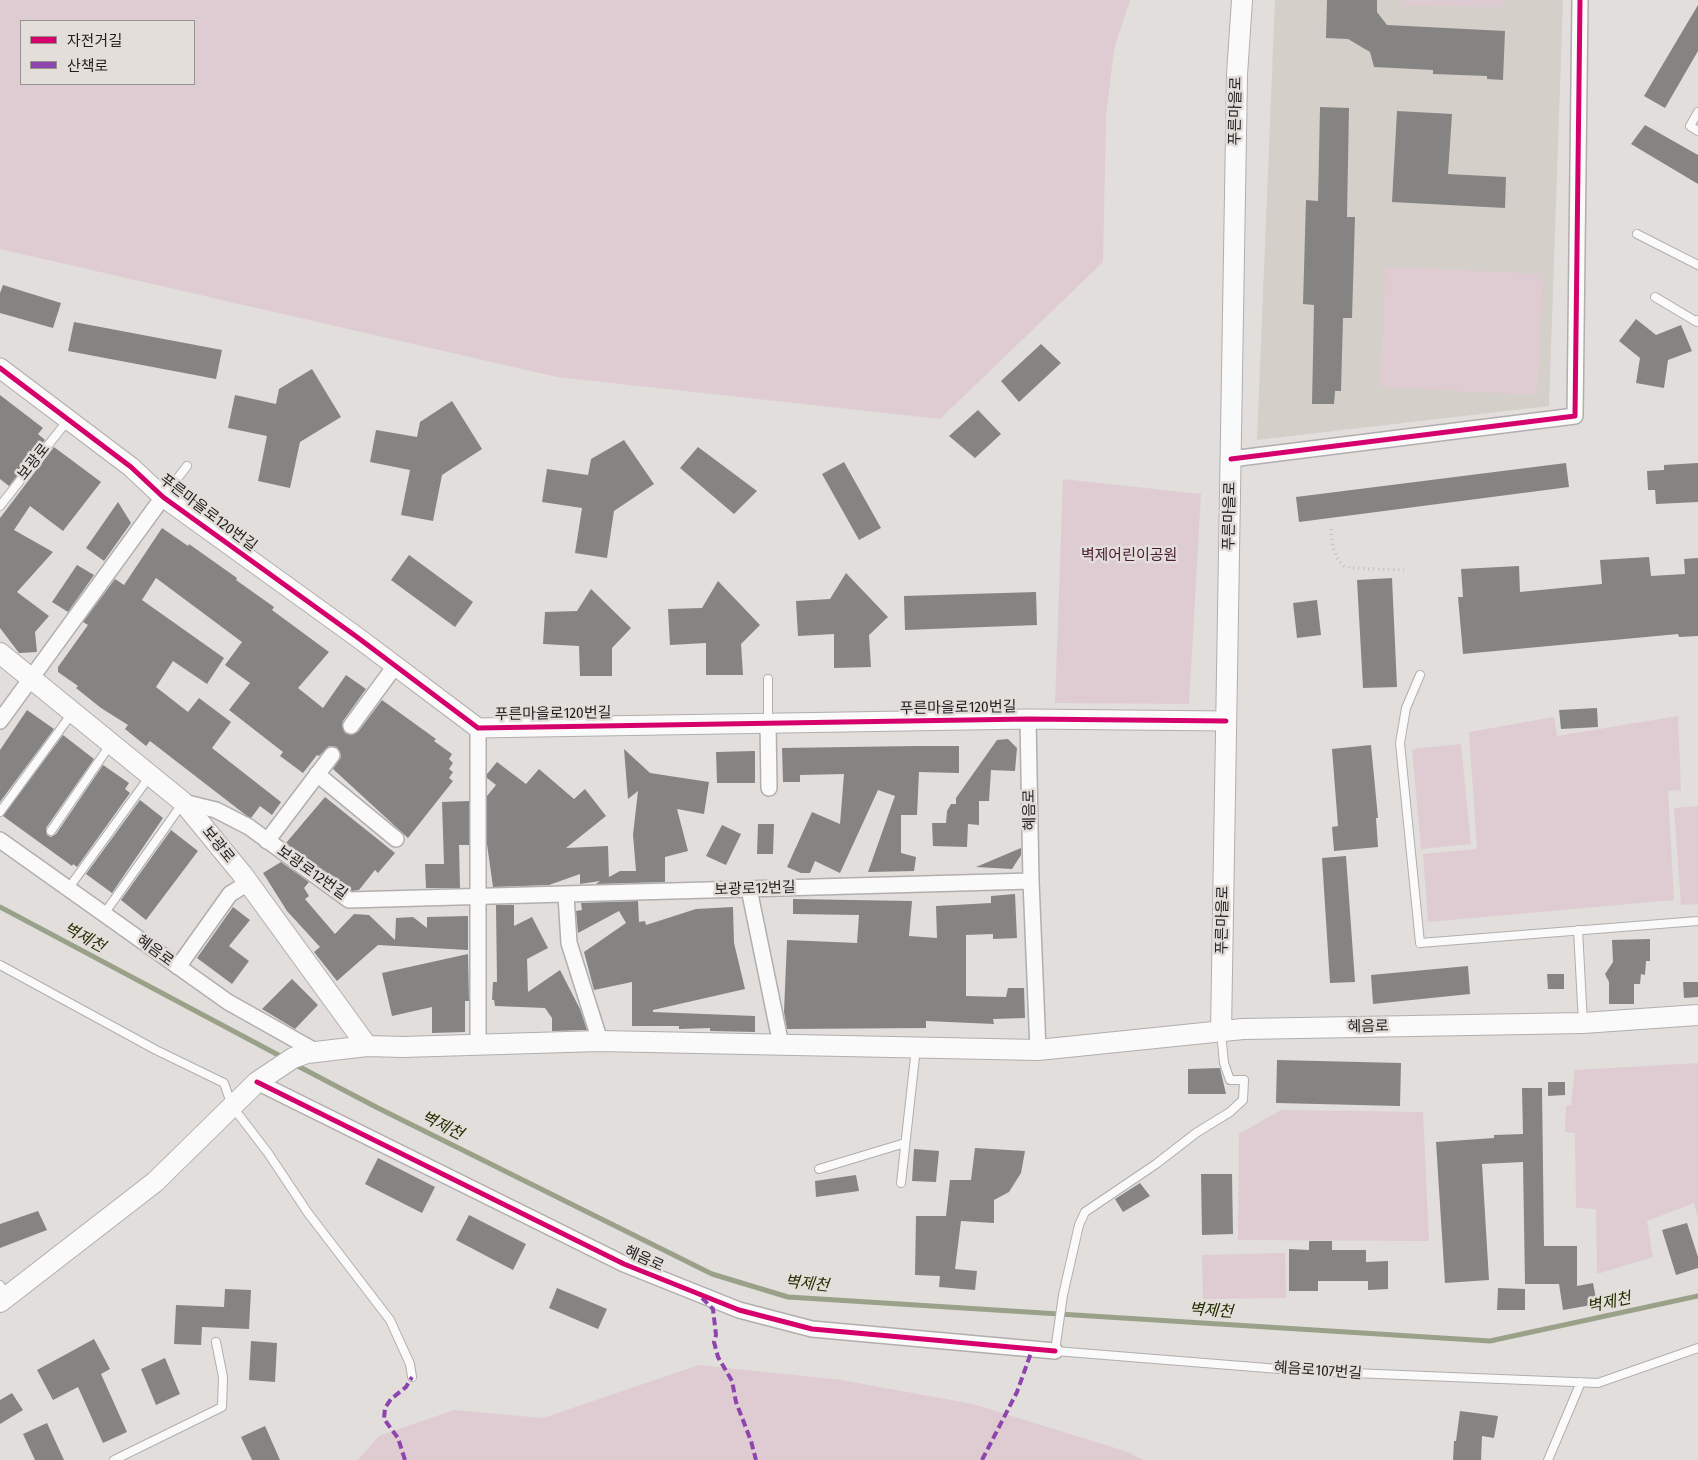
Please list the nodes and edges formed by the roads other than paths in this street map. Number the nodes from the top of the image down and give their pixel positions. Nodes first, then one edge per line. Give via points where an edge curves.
1 (1242, 0) edge
2 (1580, 0) edge
3 (1698, 112) edge
4 (1698, 131) edge
5 (1637, 234) dead end
6 (1698, 265) edge
7 (1655, 297) dead end
8 (1698, 320) edge
9 (0, 368) edge
10 (68, 420) junction
11 (1231, 459) junction
12 (187, 466) dead end
13 (163, 497) junction
14 (0, 506) edge
15 (0, 653) edge
16 (395, 666) junction
17 (1420, 675) dead end
18 (32, 678) junction
19 (768, 679) dead end
20 (73, 712) junction
21 (1028, 719) junction
22 (0, 721) edge
23 (1226, 721) junction
24 (768, 723) junction
25 (351, 726) dead end
26 (478, 728) junction
27 (111, 743) junction
28 (332, 755) dead end
29 (317, 774) junction
30 (150, 776) junction
31 (769, 788) dead end
32 (183, 802) junction
33 (0, 812) edge
34 (51, 831) dead end
35 (396, 839) dead end
36 (0, 840) edge
37 (267, 841) junction
38 (1031, 881) junction
39 (248, 883) junction
40 (68, 889) junction
41 (750, 889) junction
42 (566, 895) junction
43 (479, 897) junction
44 (104, 914) junction
45 (1698, 921) edge
46 (1578, 930) junction
47 (0, 965) edge
48 (178, 967) junction
49 (1698, 1015) edge
50 (1583, 1022) junction
51 (1221, 1031) junction
52 (600, 1041) junction
53 (478, 1043) junction
54 (781, 1045) junction
55 (367, 1046) junction
56 (916, 1048) junction
57 (1038, 1050) junction
58 (312, 1052) junction
59 (262, 1078) junction
60 (232, 1106) junction
61 (905, 1143) junction
62 (819, 1170) dead end
63 (901, 1183) dead end
64 (3, 1294) edge
65 (216, 1342) dead end
66 (1698, 1348) edge
67 (1055, 1351) junction
68 (412, 1377) dead end
69 (1581, 1382) junction
70 (114, 1460) edge
71 (1548, 1460) edge

1 - 11 main road, 푸른마을로 via 1237,75
2 - 11 street via 1575,416
3 - 4 lane via 1690,126
5 - 6 lane
7 - 8 lane
9 - 10 street, 푸른마을로120번길
10 - 13 street, 푸른마을로120번길 via 131,467
10 - 14 lane, 보광로
11 - 23 main road, 푸른마을로
12 - 13 lane
13 - 16 street, 푸른마을로120번길
13 - 18 street
15 - 18 main road, 보광로
16 - 25 street
16 - 26 street, 푸른마을로120번길
17 - 46 lane via 1406,708 1400,743 1420,943
18 - 20 main road, 보광로
18 - 22 street
19 - 24 lane
20 - 27 main road, 보광로
20 - 33 lane
21 - 23 street, 푸른마을로120번길
21 - 24 street, 푸른마을로120번길
21 - 38 street, 혜음로
23 - 51 main road, 푸른마을로
24 - 26 street, 푸른마을로120번길
24 - 31 street
26 - 43 street
27 - 30 main road, 보광로
27 - 34 lane
28 - 29 street, 보광로12번길
29 - 35 street
29 - 37 street, 보광로12번길
30 - 32 main road, 보광로
30 - 40 lane
32 - 37 street, 보광로12번길 via 216,810
32 - 39 main road, 보광로
32 - 44 lane
36 - 40 street, 혜음로
37 - 43 street, 보광로12번길 via 349,900
38 - 41 street, 보광로12번길
38 - 57 street, 혜음로
39 - 48 street via 230,894
39 - 55 main road, 보광로
40 - 44 street, 혜음로
41 - 42 street, 보광로12번길
41 - 54 street
42 - 43 street, 보광로12번길
42 - 52 street via 569,943
43 - 53 street
44 - 48 street, 혜음로
45 - 46 lane
46 - 50 lane
47 - 60 lane via 224,1083
48 - 58 street, 혜음로 via 228,1002
49 - 50 main road, 혜음로
50 - 51 main road, 혜음로
51 - 57 main road, 혜음로
51 - 67 lane via 1224,1063 1230,1080 1244,1080 1243,1100 1085,1212 1063,1295
52 - 53 main road, 혜음로
52 - 54 main road, 혜음로
53 - 55 main road, 혜음로
54 - 56 main road, 혜음로
55 - 58 main road, 혜음로
56 - 57 main road, 혜음로
56 - 61 lane
58 - 59 main road via 293,1058
59 - 60 main road
59 - 67 street, 혜음로 via 624,1264 739,1310 812,1329
60 - 64 main road via 155,1182
60 - 68 lane via 390,1320 410,1364
61 - 62 lane
61 - 63 lane
65 - 70 lane via 224,1377 222,1406
66 - 69 lane, 혜음로107번길 via 1598,1383
67 - 69 lane, 혜음로107번길 via 1304,1371
69 - 71 lane

